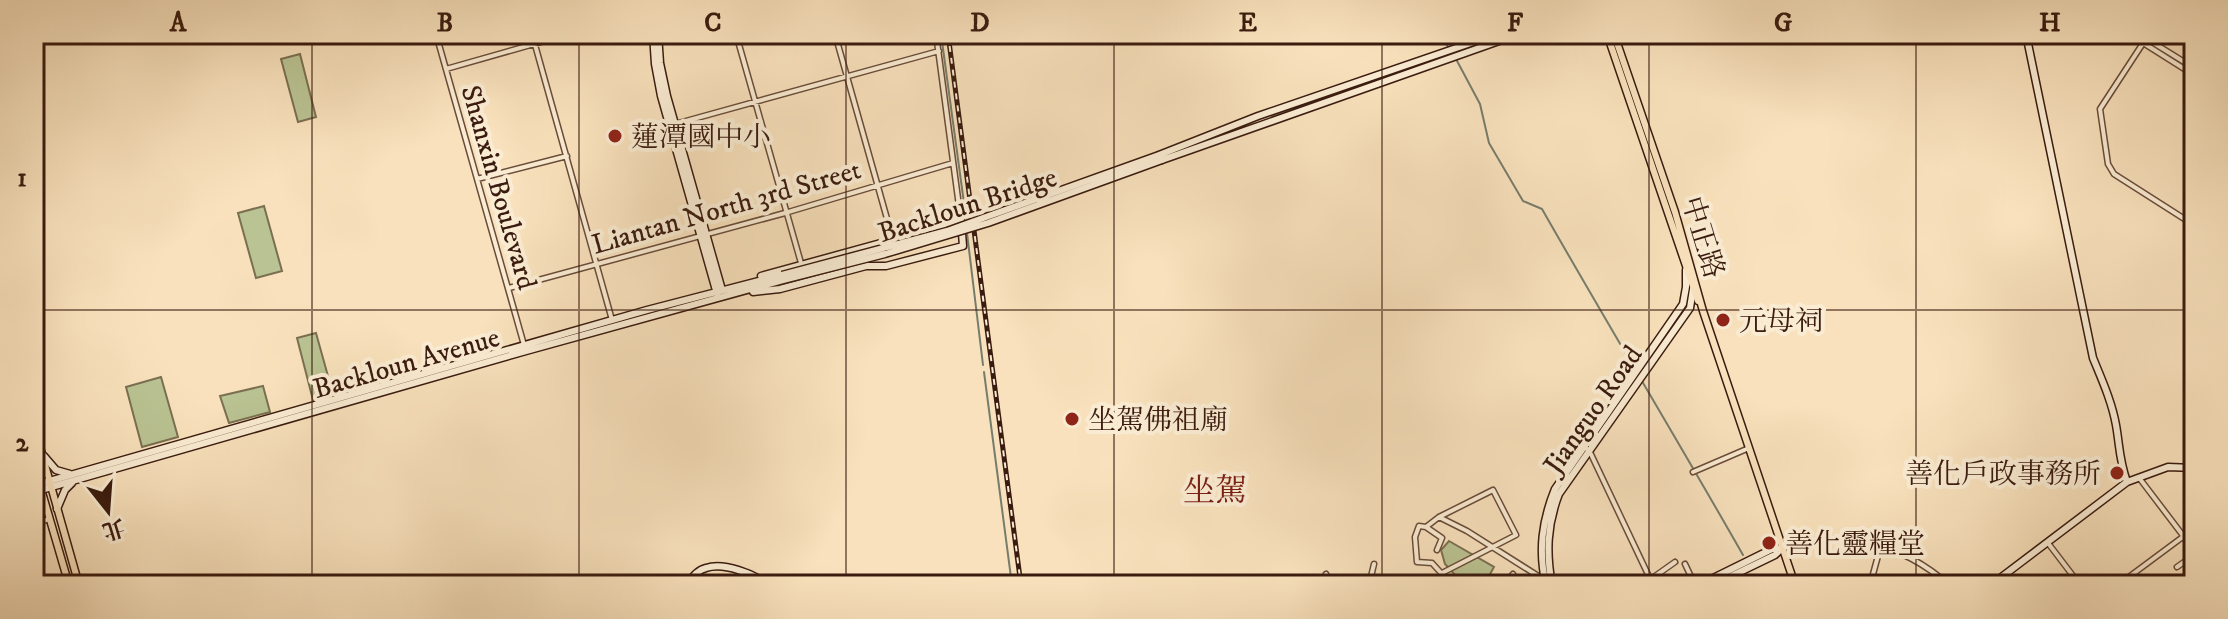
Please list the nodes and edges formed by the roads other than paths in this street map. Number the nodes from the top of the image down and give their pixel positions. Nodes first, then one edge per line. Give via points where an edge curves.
1 (436, 34) edge
2 (532, 34) edge
3 (569, 34) edge
4 (656, 34) edge
5 (736, 34) edge
6 (835, 34) edge
7 (936, 34) edge
8 (1497, 34) edge
9 (1519, 34) edge
10 (1607, 34) edge
11 (1614, 34) edge
12 (2026, 34) edge
13 (2129, 34) edge
14 (2139, 34) edge
15 (2146, 38) edge
16 (534, 44) junction
17 (939, 51) junction
18 (1451, 53) junction
19 (2194, 68) edge
20 (446, 69) junction
21 (847, 75) junction
22 (2194, 75) edge
23 (754, 101) junction
24 (672, 125) junction
25 (567, 156) junction
26 (953, 163) junction
27 (476, 179) junction
28 (877, 185) junction
29 (2194, 207) edge
30 (785, 213) junction
31 (2186, 220) junction
32 (961, 221) junction
33 (2194, 225) edge
34 (703, 234) junction
35 (893, 240) junction
36 (595, 263) junction
37 (801, 263) junction
38 (1689, 268) junction
39 (782, 278) joint
40 (509, 288) junction
41 (733, 290) junction
42 (1693, 293) junction
43 (720, 294) junction
44 (1703, 311) junction
45 (612, 320) junction
46 (525, 348) junction
47 (1637, 377) junction
48 (34, 426) edge
49 (1749, 448) junction
50 (1586, 449) junction
51 (42, 453) junction
52 (2194, 468) edge
53 (35, 470) edge
54 (1693, 472) dead end
55 (78, 476) junction
56 (2138, 477) junction
57 (2127, 482) junction
58 (50, 484) junction
59 (40, 487) junction
60 (57, 509) junction
61 (1439, 517) junction
62 (49, 519) junction
63 (2194, 522) edge
64 (34, 524) edge
65 (1426, 527) junction
66 (2184, 536) junction
67 (2048, 543) junction
68 (1881, 545) junction
69 (1493, 548) junction
70 (1782, 548) junction
71 (1437, 550) dead end
72 (2194, 552) edge
73 (1675, 562) dead end
74 (1374, 564) dead end
75 (1685, 564) dead end
76 (2177, 567) dead end
77 (1442, 573) junction
78 (1326, 574) dead end
79 (1513, 574) dead end
80 (2194, 581) edge
81 (1652, 582) edge
82 (1870, 583) edge
83 (1550, 584) edge
84 (1795, 584) edge
85 (69, 585) edge
86 (79, 585) edge
87 (686, 585) edge
88 (769, 585) edge
89 (1331, 585) edge
90 (1369, 585) edge
91 (1452, 585) edge
92 (1503, 585) edge
93 (1697, 585) edge
94 (1713, 585) edge
95 (1880, 585) edge
96 (1949, 585) edge
97 (1991, 585) edge
98 (2080, 585) edge
99 (2118, 585) edge
100 (2189, 585) edge

1 - 20 street, Shanxin Boulevard
2 - 16 street
3 - 16 street
4 - 24 street
5 - 23 street
6 - 21 street
7 - 17 street
8 - 18 street
9 - 18 street
10 - 38 main road, 中正路
11 - 38 main road, 中正路
12 - 57 street via 2093,358 2110,401
13 - 15 street
14 - 15 street
15 - 19 street
15 - 22 street
15 - 31 street via 2100,109 2108,164 2114,174
16 - 20 street
16 - 25 street
17 - 21 street
17 - 26 street
18 - 39 street, Backloun Bridge, bridge via 1258,116 1160,157 947,231
20 - 27 street, Shanxin Boulevard
21 - 23 street
21 - 28 street
23 - 24 street
23 - 30 street
24 - 34 street
25 - 27 street
25 - 36 street
26 - 28 street, Liantan North 3rd Street
26 - 32 street
27 - 40 street, Shanxin Boulevard
28 - 30 street, Liantan North 3rd Street
28 - 35 street
29 - 31 street
30 - 34 street, Liantan North 3rd Street
30 - 37 street
31 - 33 street
32 - 35 street
32 - 41 street via 963,246 780,289
34 - 36 street, Liantan North 3rd Street
34 - 43 street
35 - 37 street
36 - 40 street, Liantan North 3rd Street
36 - 45 street
37 - 41 street
38 - 42 street, Jianguo Road
38 - 44 main road, 中正路
38 - 47 street, Jianguo Road via 1683,304
39 - 41 street, Backloun Avenue
40 - 46 street, Shanxin Boulevard
41 - 43 street, Backloun Avenue
42 - 44 main road, 中正路
42 - 47 street, Jianguo Road via 1690,308
43 - 45 street, Backloun Avenue
43 - 46 street, Backloun Avenue
44 - 49 main road
45 - 46 street, Backloun Avenue
46 - 55 street, Backloun Avenue
47 - 50 street, Jianguo Road
48 - 51 main road
49 - 54 street
49 - 70 main road
50 - 81 street
50 - 83 street, Jianguo Road via 1552,515 1547,548
51 - 55 street via 56,470
51 - 58 main road
52 - 56 street via 2168,467
53 - 59 main road
55 - 58 street, Backloun Avenue
55 - 60 street
56 - 57 street
56 - 66 street
57 - 67 street
58 - 59 street, Backloun Avenue
58 - 60 main road
59 - 62 main road
60 - 86 main road
61 - 65 street
61 - 69 street
61 - 69 street via 1493,490 1516,535
62 - 64 street
62 - 85 main road
63 - 66 street
65 - 71 street via 1442,538
65 - 77 street via 1419,526 1415,537 1417,562 1432,563
66 - 72 street
66 - 99 street
67 - 97 street
67 - 98 street
68 - 70 street via 1832,538
68 - 82 street
68 - 96 street via 1916,560
69 - 77 street
69 - 83 street
70 - 84 main road
70 - 93 street
70 - 94 street
72 - 76 street
73 - 81 street
74 - 90 street
75 - 93 street
77 - 91 street
78 - 89 street
79 - 92 street
80 - 100 street
82 - 84 street via 1830,577
82 - 95 street
87 - 88 street via 712,566 740,571

